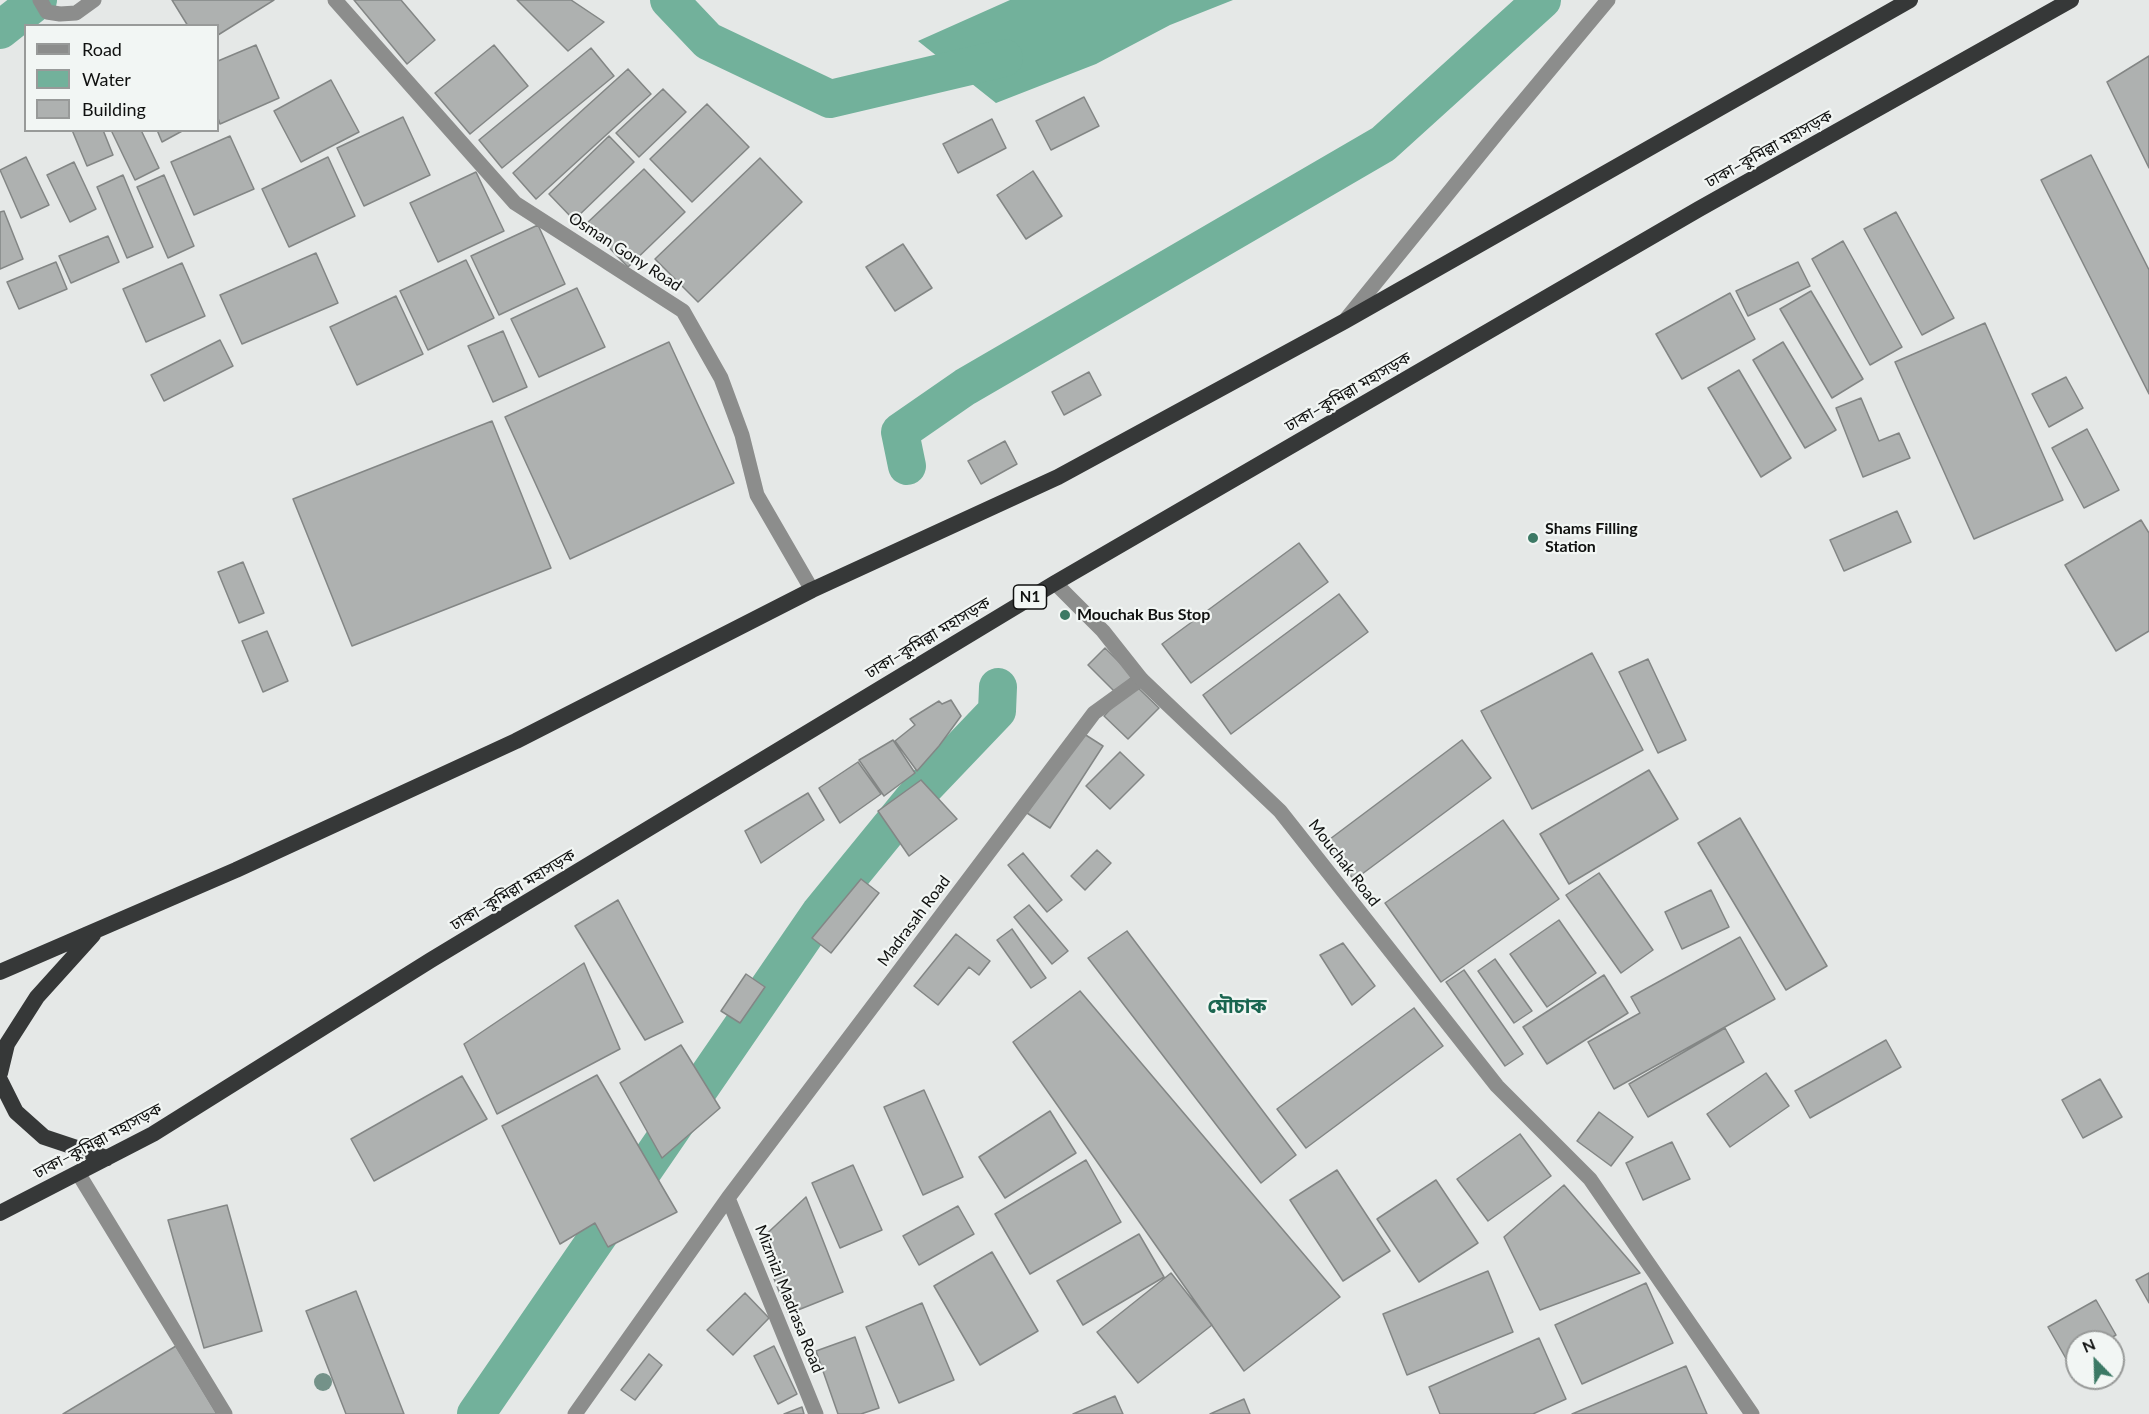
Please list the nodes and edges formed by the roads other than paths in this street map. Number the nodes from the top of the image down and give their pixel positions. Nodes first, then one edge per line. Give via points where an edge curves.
1 (94, 0) edge
2 (335, 0) edge
3 (1608, 0) edge
4 (1910, 0) edge
5 (2071, 0) edge
6 (43, 6) edge
7 (1346, 321) junction
8 (1054, 583) junction
9 (812, 590) junction
10 (1141, 679) junction
11 (97, 930) junction
12 (0, 972) edge
13 (0, 1074) edge
14 (0, 1080) edge
15 (107, 1158) junction
16 (78, 1173) junction
17 (728, 1198) junction
18 (0, 1213) edge
19 (225, 1414) edge
20 (575, 1414) edge
21 (816, 1414) edge
22 (1752, 1414) edge

1 - 6 street via 76,13 60,14
2 - 9 street, Osman Gony Road via 515,203 683,311 722,378 757,495
3 - 7 street
4 - 7 highway
5 - 8 highway, ঢাকা–কুমিল্লা মহাসড়ক / N1 via 1688,215
7 - 9 highway via 1058,477
8 - 10 street, Mouchak Road via 1103,631
8 - 15 highway, ঢাকা–কুমিল্লা মহাসড়ক / N1 via 153,1134
9 - 11 highway via 516,741
10 - 17 street, Madrasah Road via 1094,713
10 - 22 street, Mouchak Road via 1280,811 1497,1086 1590,1179
11 - 12 highway
11 - 13 highway via 37,997 7,1044
14 - 15 highway via 16,1112 44,1137
15 - 16 highway, ঢাকা–কুমিল্লা মহাসড়ক / N1
16 - 18 highway, ঢাকা–কুমিল্লা মহাসড়ক / N1
16 - 19 street
17 - 20 street, Madrasah Road
17 - 21 street, Mizmizi Madrasa Road

